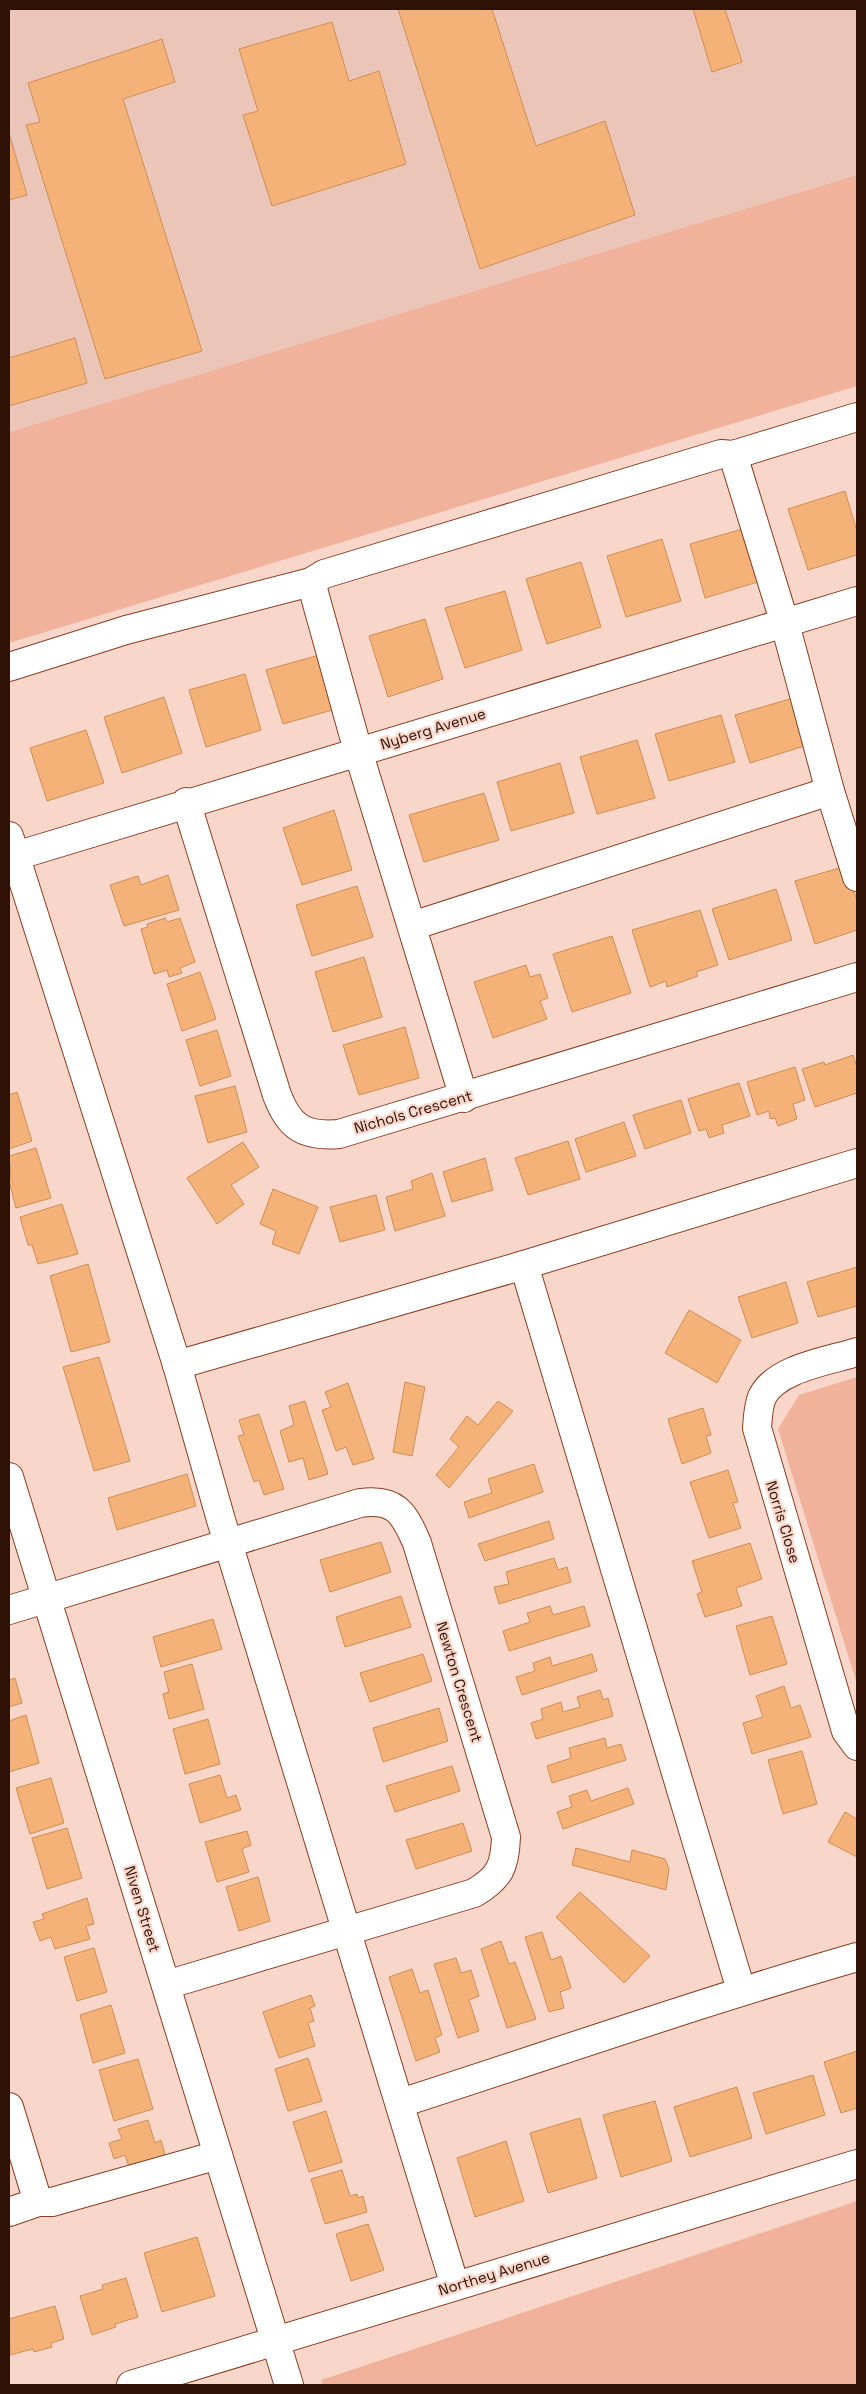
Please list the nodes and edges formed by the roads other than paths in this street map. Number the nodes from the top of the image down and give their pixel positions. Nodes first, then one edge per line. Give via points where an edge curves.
1 (857, 417) edge
2 (733, 455) junction
3 (311, 582) junction
4 (857, 601) edge
5 (785, 624) junction
6 (9, 667) edge
7 (358, 751) junction
8 (830, 791) junction
9 (186, 802) junction
10 (11, 850) edge
11 (857, 877) edge
12 (412, 926) junction
13 (857, 977) edge
14 (464, 1098) junction
15 (857, 1163) edge
16 (524, 1265) junction
17 (857, 1352) edge
18 (177, 1365) junction
19 (9, 1476) edge
20 (228, 1542) junction
21 (46, 1598) junction
22 (9, 1610) edge
23 (857, 1746) edge
24 (348, 1932) junction
25 (857, 1956) edge
26 (166, 1985) junction
27 (741, 1990) junction
28 (401, 2103) junction
29 (9, 2107) edge
30 (218, 2155) junction
31 (857, 2164) edge
32 (38, 2202) junction
33 (9, 2212) edge
34 (455, 2286) junction
35 (275, 2341) junction
36 (131, 2385) edge
37 (289, 2385) edge

1 - 2 street
2 - 3 street via 721,454 324,574
2 - 5 street
3 - 6 street via 126,630
3 - 7 street
4 - 5 street, Nyberg Avenue
5 - 7 street, Nyberg Avenue
5 - 8 street
7 - 9 street, Nyberg Avenue
7 - 12 street
8 - 11 street
8 - 12 street
9 - 10 street, Nyberg Avenue
9 - 14 street, Nichols Crescent via 277,1095 291,1122 312,1134 339,1134
10 - 18 street
12 - 14 street
13 - 14 street, Nichols Crescent
15 - 16 street
16 - 18 street
16 - 27 street
17 - 23 street, Norris Close via 790,1372 778,1379 762,1398 757,1428 846,1731
18 - 20 street
19 - 21 street, Niven Street
20 - 21 street, Newton Crescent
20 - 24 street
20 - 24 street, Newton Crescent via 374,1501 397,1508 406,1518 417,1543 506,1836 505,1856 498,1874 474,1893
21 - 22 street, Newton Crescent
21 - 26 street, Niven Street
24 - 26 street, Newton Crescent
24 - 28 street
25 - 27 street
26 - 30 street, Niven Street
27 - 28 street
28 - 34 street
29 - 32 street
30 - 32 street via 52,2202
30 - 35 street, Niven Street
31 - 34 street, Northey Avenue
32 - 33 street
34 - 35 street, Northey Avenue
35 - 36 street, Northey Avenue
35 - 37 street, Niven Street

